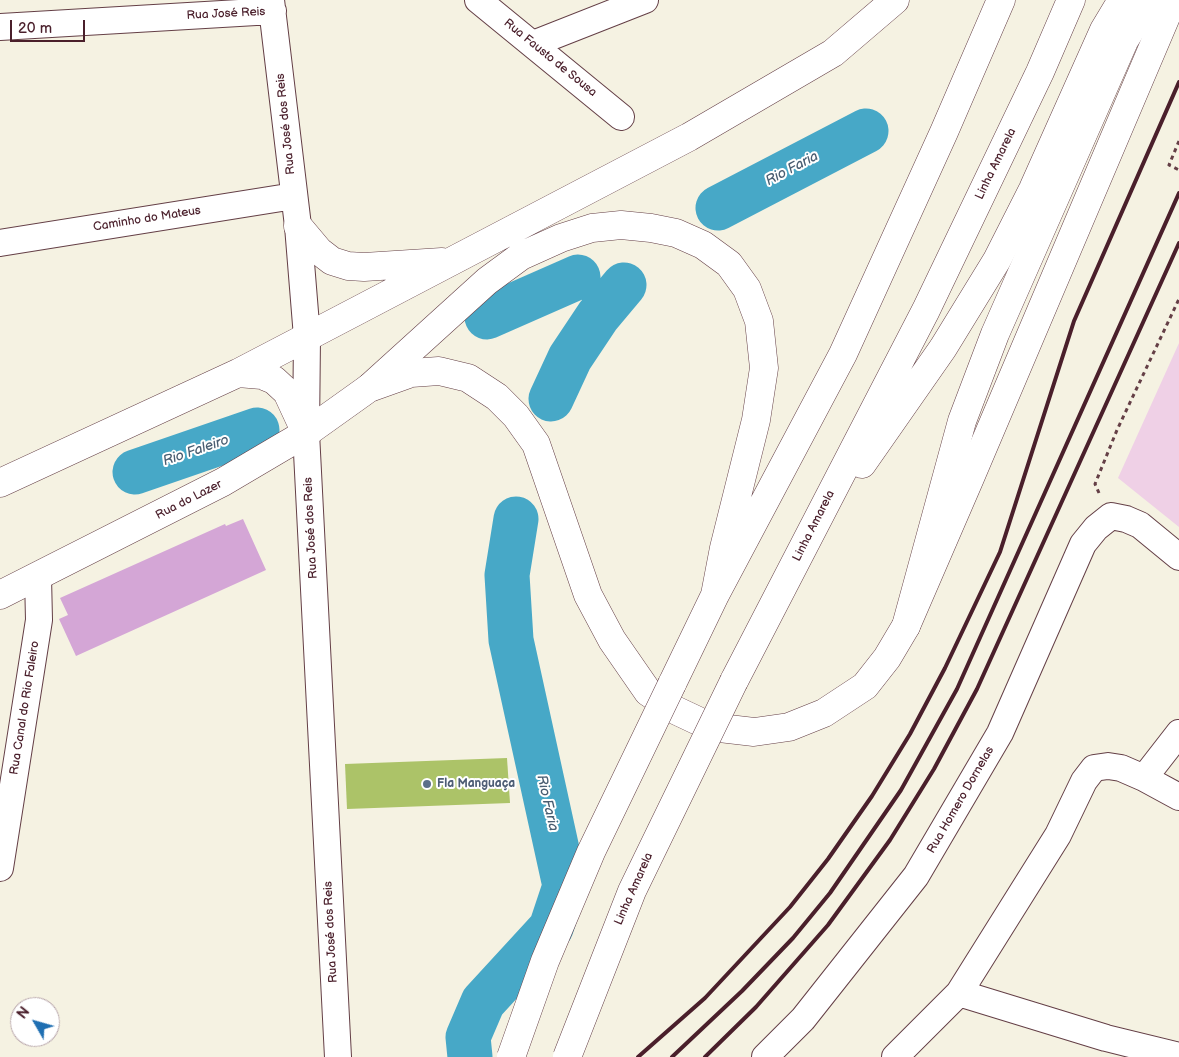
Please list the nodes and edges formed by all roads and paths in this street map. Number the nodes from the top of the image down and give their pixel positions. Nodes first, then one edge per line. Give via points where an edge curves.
1 (478, 0) edge
2 (645, 0) edge
3 (895, 0) edge
4 (1001, 0) edge
5 (1071, 0) edge
6 (1124, 0) edge
7 (1154, 0) edge
8 (1173, 0) edge
9 (272, 6) edge
10 (0, 27) edge
11 (533, 44) junction
12 (621, 117) dead end
13 (1179, 141) edge
14 (1179, 170) edge
15 (294, 196) junction
16 (298, 226) junction
17 (0, 243) edge
18 (454, 261) junction
19 (1179, 299) edge
20 (306, 337) junction
21 (238, 373) junction
22 (369, 388) junction
23 (306, 432) junction
24 (0, 482) edge
25 (1111, 516) junction
26 (802, 548) junction
27 (1179, 557) edge
28 (38, 577) junction
29 (0, 595) edge
30 (715, 595) junction
31 (906, 626) junction
32 (1179, 733) edge
33 (1144, 778) junction
34 (1179, 797) edge
35 (0, 868) edge
36 (959, 993) junction
37 (1179, 1056) edge
38 (338, 1057) edge
39 (511, 1057) edge
40 (568, 1057) edge
41 (765, 1057) edge
42 (895, 1057) edge

1 - 11 street, Rua Fausto de Sousa
2 - 11 street
3 - 18 main road via 833,53 689,137
4 - 30 main road via 843,354
5 - 26 main road, Linha Amarela via 926,310
6 - 26 main road via 1104,30 1033,189 996,260 944,348
7 - 31 main road via 1124,41 995,334 962,421
8 - 31 main road
9 - 10 street, Rua José Reis
9 - 15 street, Rua José dos Reis
11 - 12 street, Rua Fausto de Sousa
13 - 14 path via 1168,165
15 - 16 street, Rua José dos Reis
15 - 17 street, Caminho do Mateus
16 - 18 main road via 319,251 348,266
16 - 20 street, Rua José dos Reis
18 - 20 main road
19 - 25 path via 1095,484
20 - 21 main road
20 - 23 street, Rua José dos Reis
21 - 23 main road via 262,375 274,380 287,392
21 - 24 main road
22 - 23 main road, Rua do Lazer
22 - 30 main road via 487,281 521,256 560,238 592,228 621,225 676,233 703,245 729,264 747,289 759,321 764,368 756,420
22 - 31 main road via 411,373 439,371 468,378 497,397 536,444 588,595 612,640 648,692 674,710 711,727 754,732 789,727 824,713 865,686
23 - 28 main road, Rua do Lazer via 223,482
23 - 38 street, Rua José dos Reis
25 - 27 street via 1126,518 1140,525
25 - 41 street, Rua Homero Dornelas via 1084,544 1000,733 916,876 803,1019
26 - 40 main road, Linha Amarela, bridge via 632,891
28 - 29 main road, Rua do Lazer
28 - 35 street, Rua Canal do Rio Faleiro via 39,620
30 - 39 main road, bridge via 591,852 545,961
32 - 33 street
33 - 34 street
33 - 36 street via 1121,768 1094,768 1084,781 1058,835
36 - 37 street via 1106,1038
36 - 42 street

